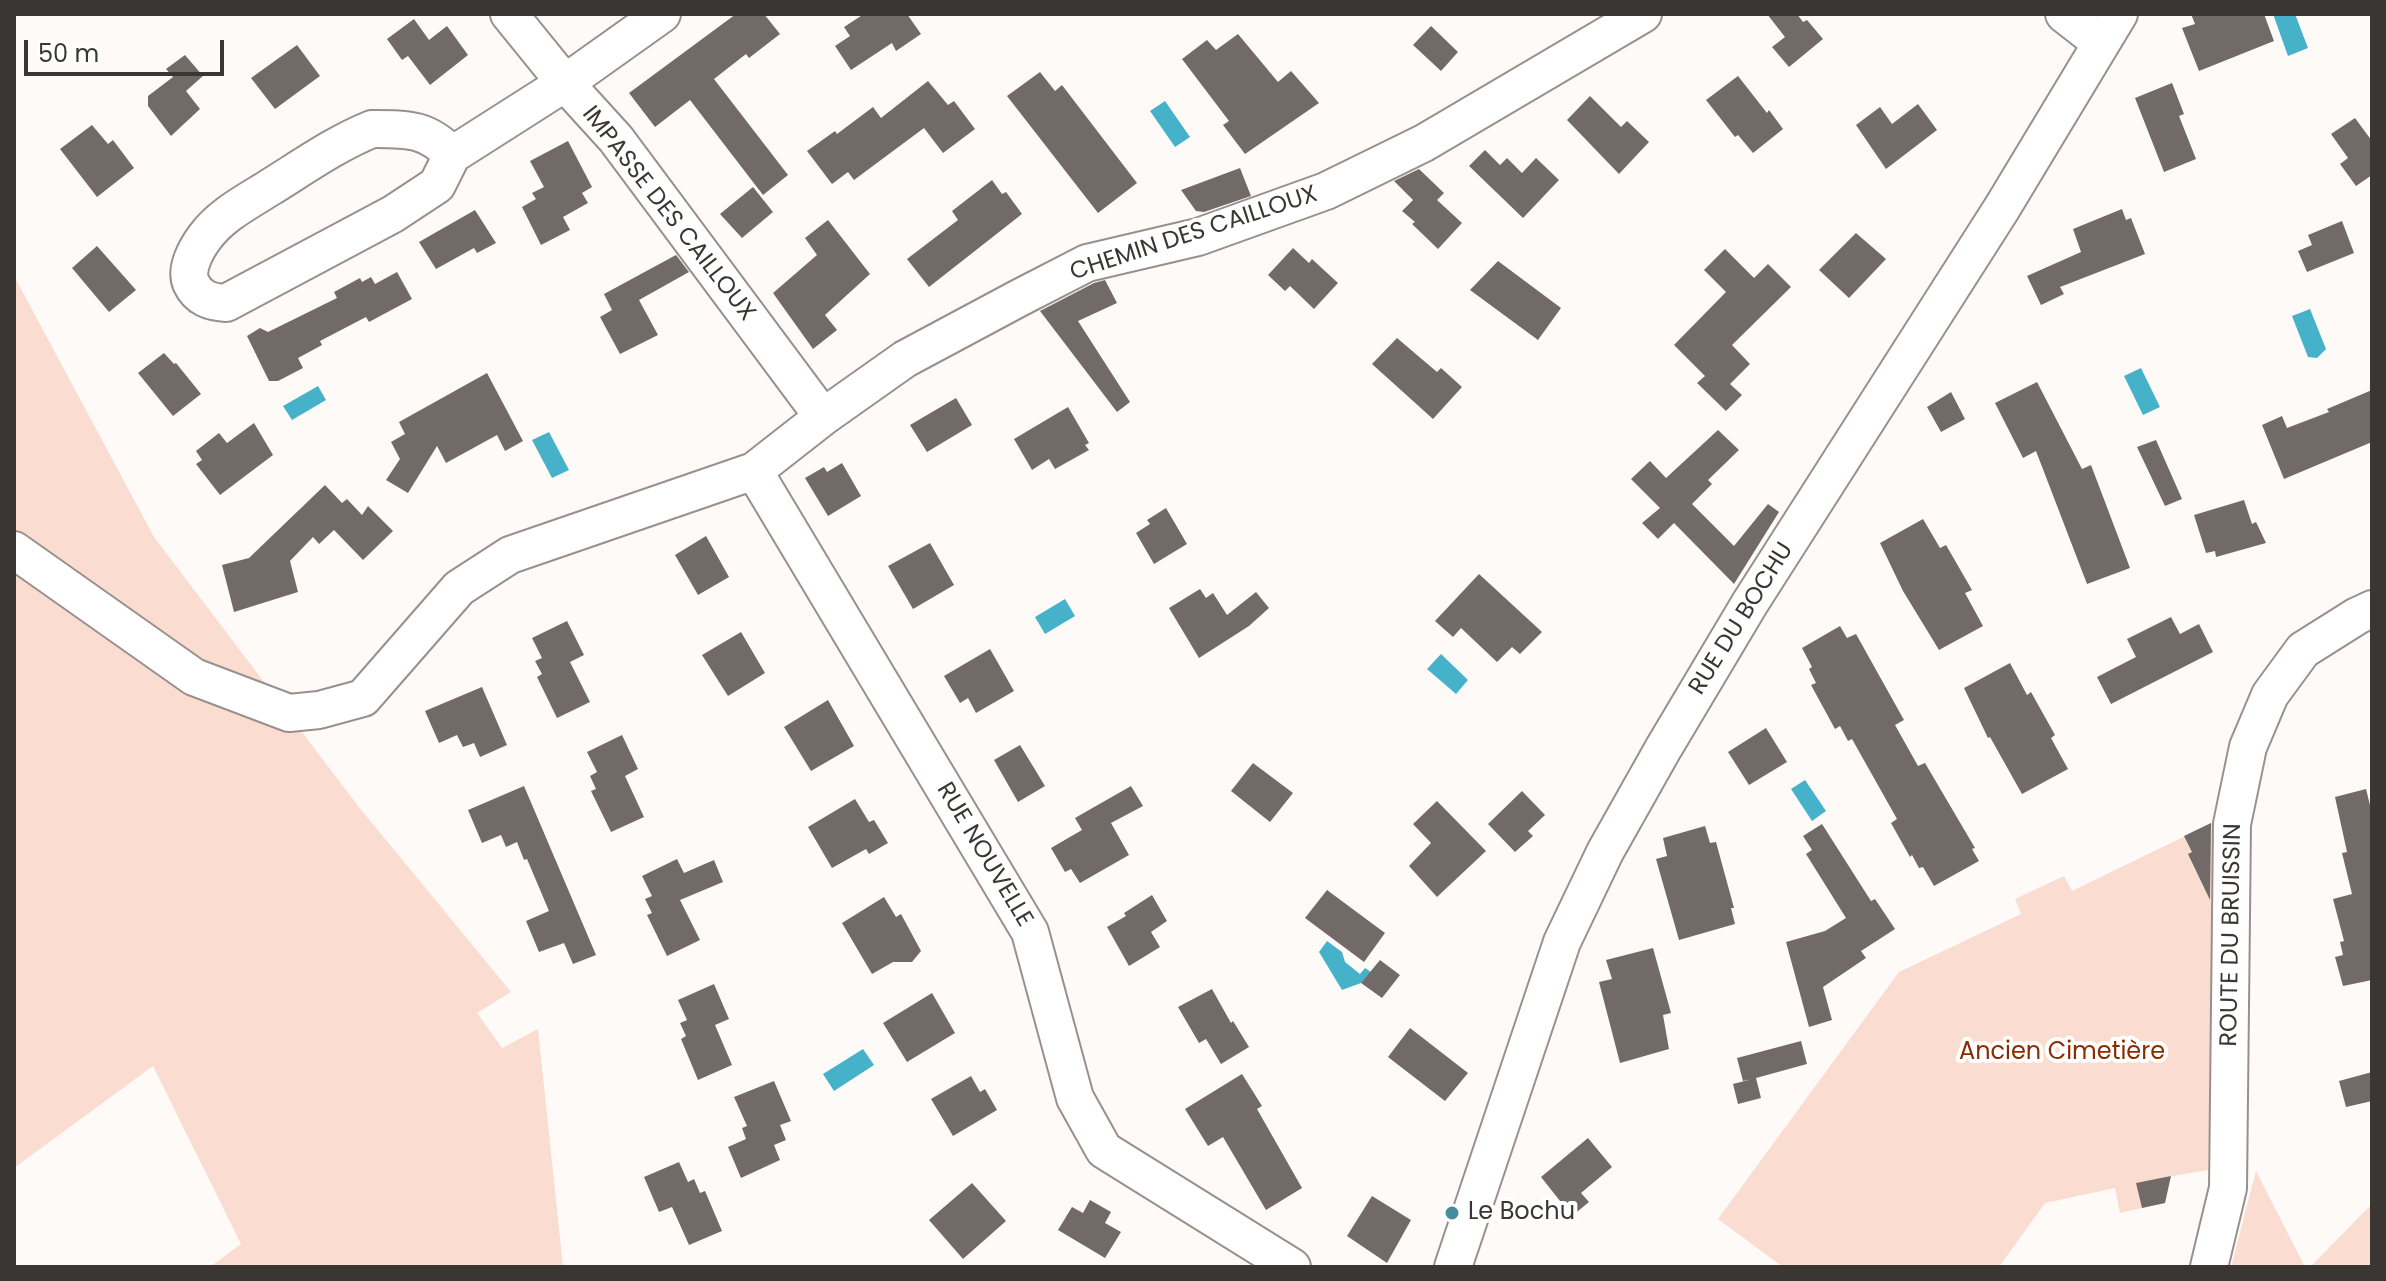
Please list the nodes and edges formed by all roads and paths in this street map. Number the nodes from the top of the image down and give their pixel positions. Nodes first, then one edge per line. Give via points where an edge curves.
1 (509, 14) edge
2 (662, 14) edge
3 (1643, 14) edge
4 (2064, 14) edge
5 (2110, 29) edge
6 (565, 83) junction
7 (452, 155) junction
8 (823, 417) junction
9 (754, 471) junction
10 (14, 550) edge
11 (2372, 609) edge
12 (1292, 1267) edge
13 (1453, 1267) edge
14 (2209, 1267) edge

1 - 6 street, IMPASSE DES CAILLOUX
2 - 6 street
3 - 8 street, CHEMIN DES CAILLOUX via 1424,143 1326,191 1198,237 1087,263 905,359
4 - 5 street
5 - 13 street, RUE DU BOCHU via 1750,603 1605,852 1562,942
6 - 7 street
6 - 8 street, IMPASSE DES CAILLOUX via 616,139
7 - 7 street via 437,185 393,214 226,303 209,302 195,291 189,277 193,256 206,235 228,214 345,140 372,129 410,129 438,140
8 - 9 street, CHEMIN DES CAILLOUX
9 - 10 street, CHEMIN DES CAILLOUX via 510,555 459,588 363,698 319,710 289,713 194,677
9 - 12 street, RUE NOUVELLE via 1030,932 1075,1098 1104,1150
11 - 14 street, ROUTE DU BRUISSIN via 2303,650 2270,695 2248,747 2232,824 2228,1188

